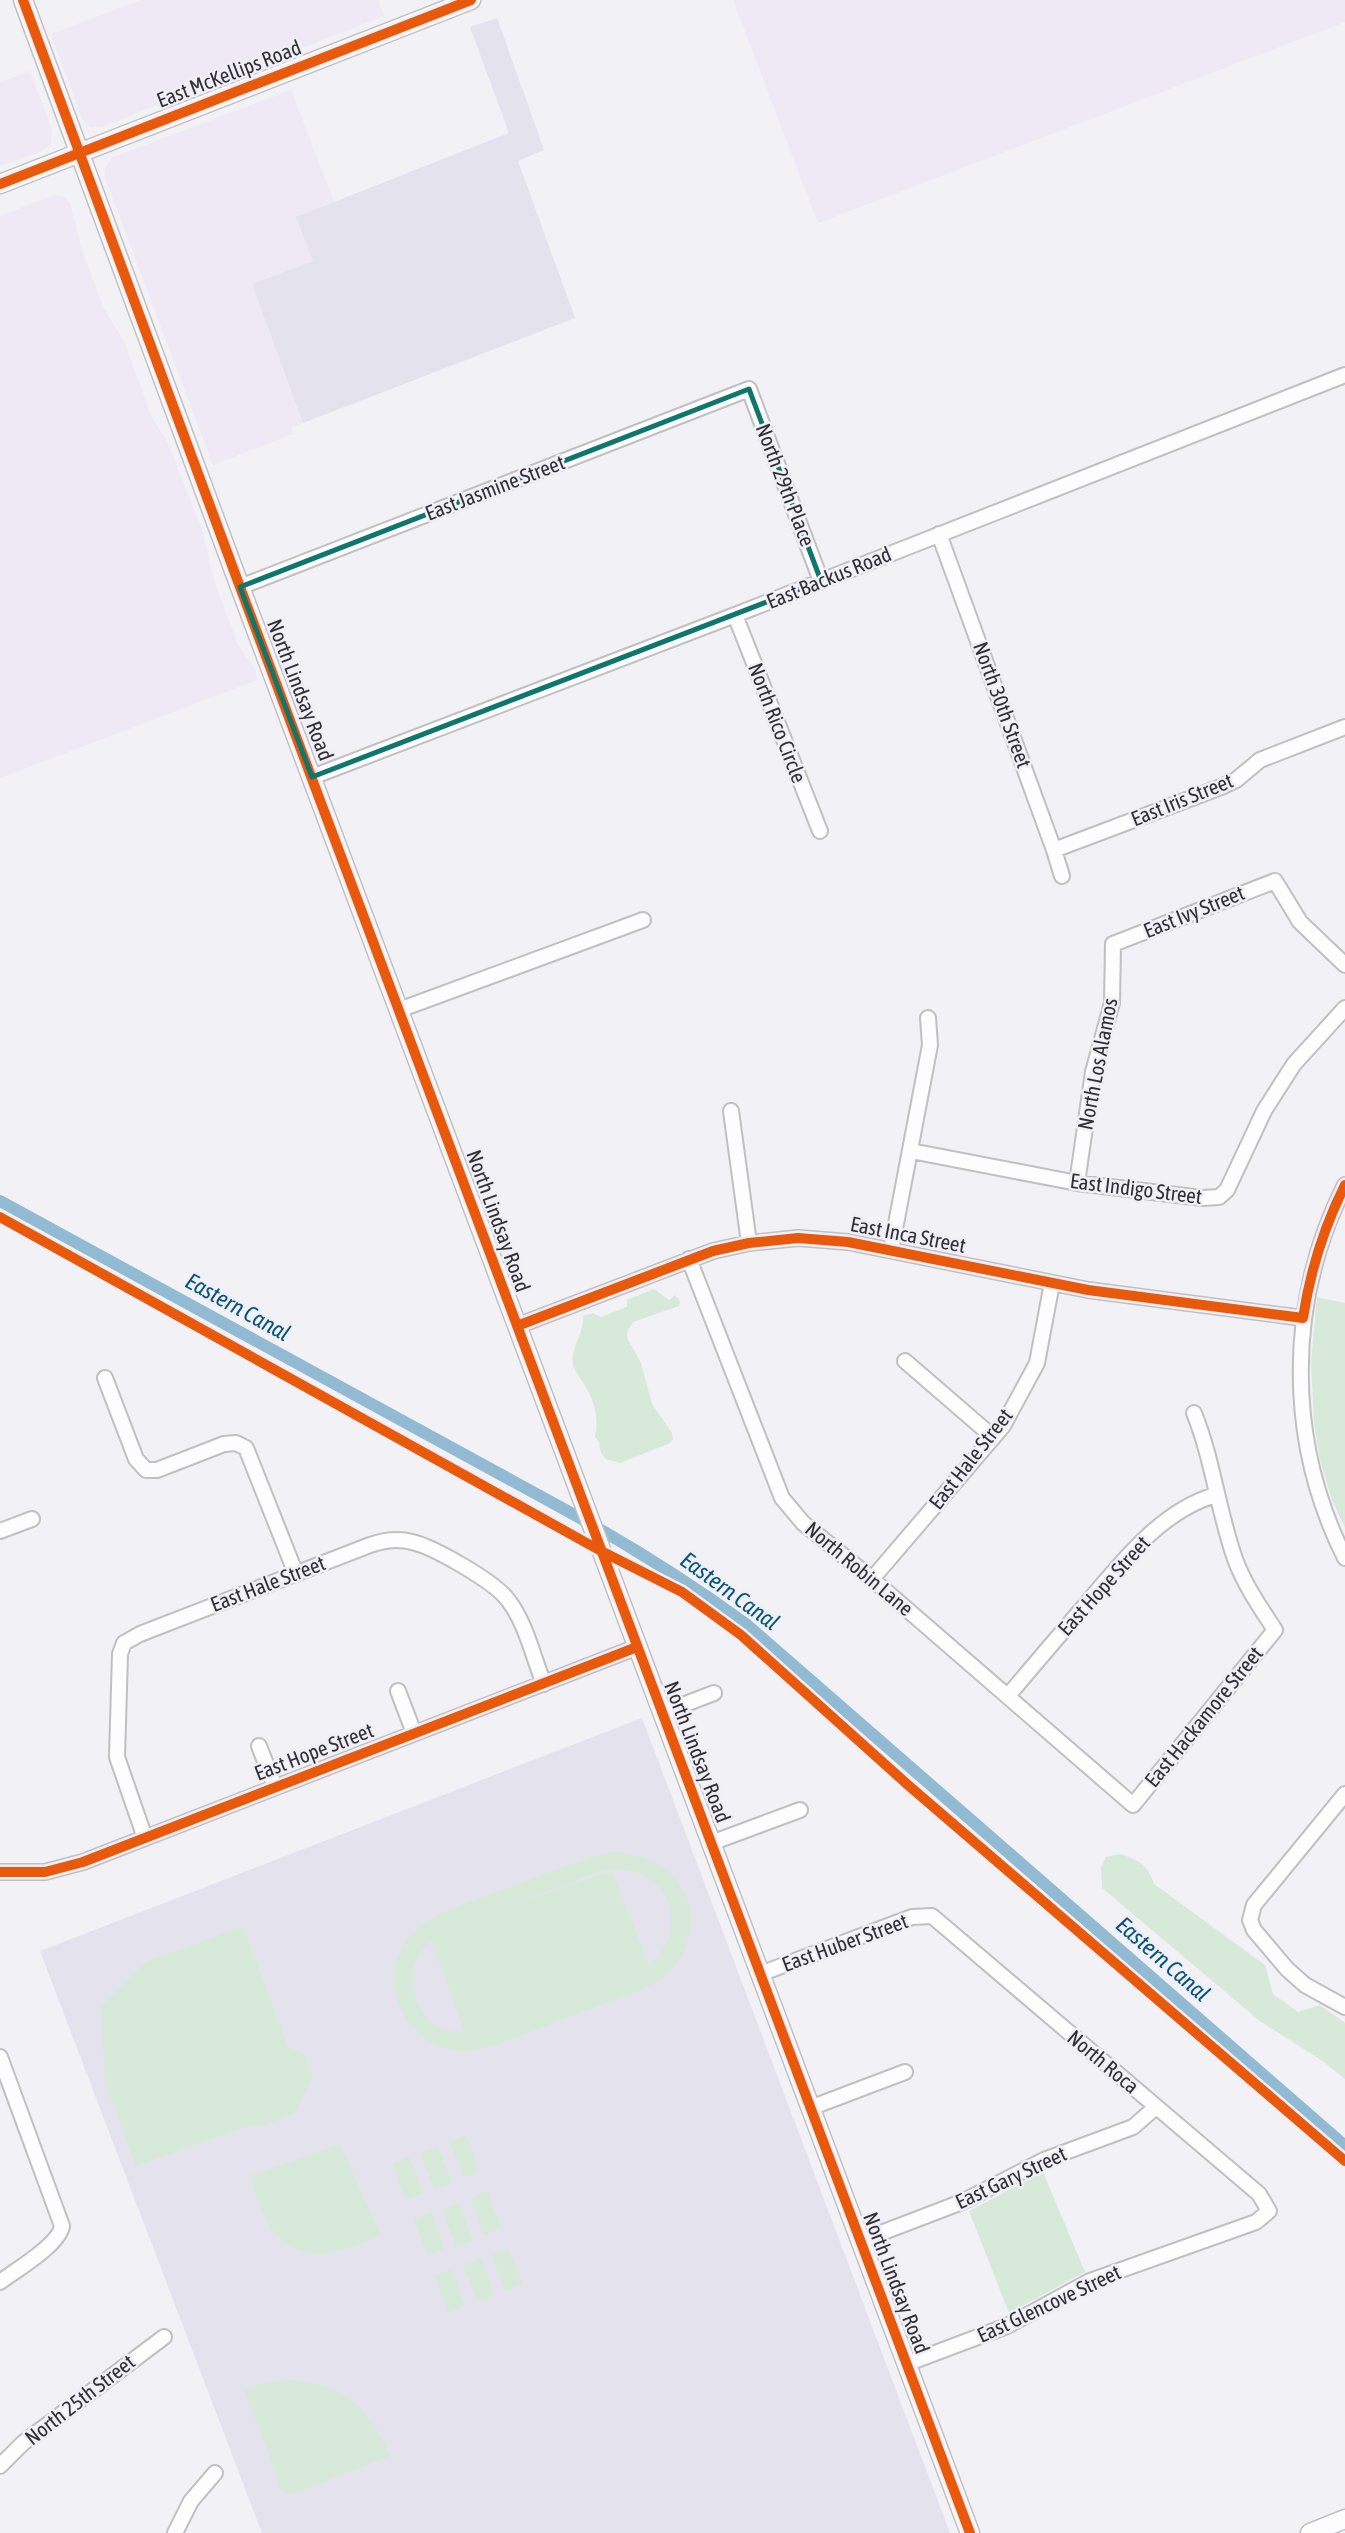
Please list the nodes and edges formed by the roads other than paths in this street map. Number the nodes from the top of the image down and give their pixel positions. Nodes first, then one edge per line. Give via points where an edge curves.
1 (23, 0) edge
2 (471, 0) edge
3 (79, 153) junction
4 (0, 184) edge
5 (1345, 376) edge
6 (749, 389) joint
7 (939, 534) junction
8 (821, 581) junction
9 (240, 587) junction
10 (735, 615) junction
11 (1345, 727) edge
12 (312, 776) junction
13 (820, 831) dead end
14 (1054, 850) junction
15 (1062, 876) dead end
16 (643, 920) dead end
17 (1114, 944) joint
18 (1345, 965) edge
19 (1345, 1008) edge
20 (399, 1010) junction
21 (928, 1018) dead end
22 (731, 1111) dead end
23 (911, 1151) junction
24 (1077, 1183) junction
25 (1345, 1185) edge
26 (749, 1243) junction
27 (891, 1250) junction
28 (689, 1259) junction
29 (1052, 1283) junction
30 (1303, 1318) junction
31 (517, 1326) junction
32 (905, 1361) dead end
33 (106, 1378) dead end
34 (1194, 1413) dead end
35 (993, 1437) junction
36 (1216, 1495) junction
37 (32, 1518) dead end
38 (0, 1531) edge
39 (1345, 1558) edge
40 (296, 1574) junction
41 (872, 1579) junction
42 (637, 1647) junction
43 (544, 1684) junction
44 (398, 1691) dead end
45 (713, 1693) dead end
46 (1008, 1696) junction
47 (662, 1713) junction
48 (414, 1733) junction
49 (259, 1746) dead end
50 (275, 1787) junction
51 (1345, 1794) edge
52 (1133, 1805) joint
53 (800, 1810) dead end
54 (145, 1838) junction
55 (711, 1843) junction
56 (0, 1872) edge
57 (932, 1916) joint
58 (760, 1974) junction
59 (1345, 2007) edge
60 (0, 2057) edge
61 (905, 2072) dead end
62 (1156, 2107) junction
63 (810, 2108) junction
64 (1269, 2211) joint
65 (860, 2241) junction
66 (0, 2282) edge
67 (163, 2337) dead end
68 (906, 2364) junction
69 (0, 2466) edge
70 (215, 2473) dead end
71 (1345, 2519) edge
72 (176, 2533) edge
73 (970, 2533) edge
74 (1310, 2533) edge

1 - 3 main road, North Lindsay Road
2 - 3 main road, East McKellips Road
3 - 4 main road, East McKellips Road
3 - 9 main road, North Lindsay Road
5 - 7 street, East Backus Road
6 - 8 street, North 29th Place
6 - 9 street, East Jasmine Street
7 - 8 street, East Backus Road
7 - 14 street, North 30th Street
8 - 10 street, East Backus Road
9 - 12 main road, North Lindsay Road
10 - 12 street, East Backus Road
10 - 13 street, North Rico Circle
11 - 14 street, East Iris Street via 1260,760 1222,787
12 - 20 main road, North Lindsay Road
14 - 15 street, North 30th Street
16 - 20 street
17 - 18 street, East Ivy Street via 1275,881 1300,922
17 - 24 street, North Los Alamos via 1112,1003 1093,1072
19 - 24 street, East Indigo Street via 1294,1064 1264,1111 1223,1194 1202,1198
20 - 31 main road, North Lindsay Road
21 - 23 street via 930,1045
22 - 26 street
23 - 24 street, East Indigo Street
23 - 27 street
25 - 30 street via 1323,1237
26 - 27 street, East Inca Street via 820,1238
26 - 28 street, East Inca Street
27 - 29 street, East Inca Street
28 - 31 street, East Inca Street
28 - 41 street, North Robin Lane via 782,1498 803,1523
29 - 30 street, East Inca Street
29 - 35 street, East Hale Street via 1037,1363
30 - 39 street via 1301,1398 1307,1448 1321,1501
31 - 42 main road, North Lindsay Road
32 - 35 street
33 - 40 street via 136,1459 146,1470 230,1443 246,1448
34 - 36 street
35 - 41 street, East Hale Street
36 - 46 street, East Hope Street via 1171,1518 1134,1548
36 - 52 street, East Hackamore Street via 1236,1561 1275,1630
37 - 38 street
40 - 43 street, East Hale Street via 380,1542 402,1540 425,1546 503,1593 519,1618
40 - 54 street, East Hale Street via 124,1643 119,1660 117,1757
41 - 46 street, North Robin Lane
42 - 43 street, East Hope Street
42 - 47 main road, North Lindsay Road
43 - 48 street, East Hope Street
44 - 48 street
45 - 47 street, North Lindsay Road
46 - 52 street, North Robin Lane
47 - 55 main road, North Lindsay Road
48 - 50 street, East Hope Street
49 - 50 street
50 - 54 street, East Hope Street
51 - 59 street via 1254,1905 1250,1920 1293,1975
53 - 55 street
54 - 56 street, East Hope Street via 58,1869
55 - 58 main road, North Lindsay Road
57 - 58 street, East Huber Street via 912,1917
57 - 62 street, North Roca
58 - 63 main road, North Lindsay Road
60 - 66 street via 59,2214 61,2231
61 - 63 street
62 - 64 street, North Roca via 1259,2194
62 - 65 street, East Gary Street via 1133,2127 1044,2160 962,2202
63 - 65 main road, North Lindsay Road
64 - 68 street, East Glencove Street via 1256,2222 1090,2281 1007,2326
65 - 68 main road, North Lindsay Road
67 - 69 street, North 25th Street
68 - 73 main road, North Lindsay Road
70 - 72 street via 191,2501
71 - 74 main road

